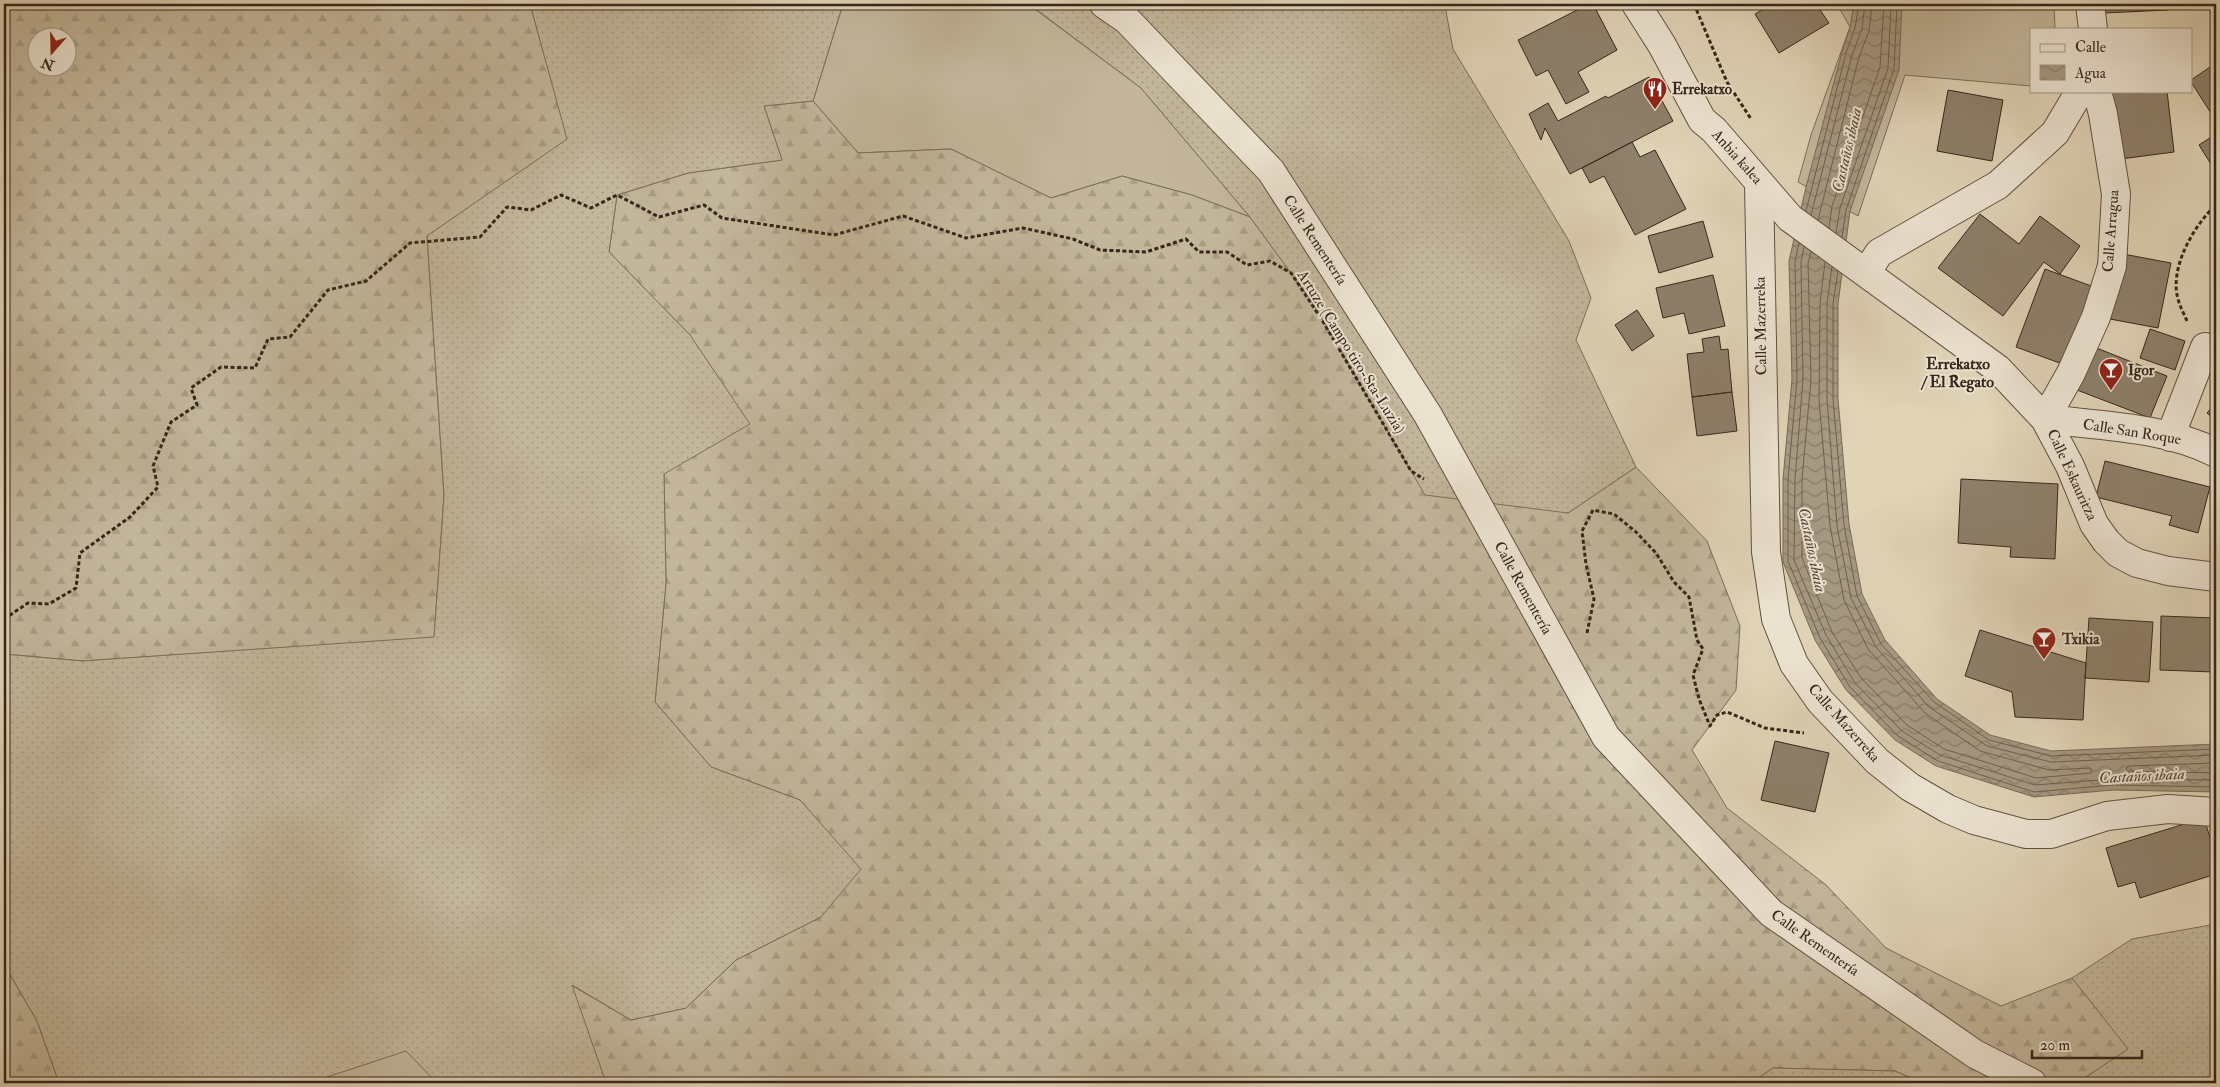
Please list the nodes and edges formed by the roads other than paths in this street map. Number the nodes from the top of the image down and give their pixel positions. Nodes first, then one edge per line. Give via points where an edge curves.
1 (1104, 4) edge
2 (1636, 4) edge
3 (2090, 4) edge
4 (2093, 28) edge
5 (2079, 92) edge
6 (2096, 92) edge
7 (1759, 184) junction
8 (1870, 275) junction
9 (2205, 347) road end
10 (2045, 419) junction
11 (2170, 437) junction
12 (2216, 453) edge
13 (2216, 577) edge
14 (2216, 812) edge
15 (2032, 1083) edge

1 - 15 street, Calle Rementería via 1127,20 1271,171 1428,416 1606,737 1771,913 1975,1054
2 - 7 street, Anbia kalea via 1702,120
3 - 4 street
5 - 8 street via 2055,133 1998,185 1879,253
6 - 10 street, Calle Arragua via 2116,194 2112,266 2096,317 2071,373
7 - 8 street, Anbia kalea via 1790,218
7 - 14 street, Calle Mazerreka via 1766,552 1776,619 1794,664 1820,701 1877,761 1910,787 1974,820 2026,834 2051,834 2107,816 2168,809
8 - 10 street, Calle Eskauritza via 1998,369
9 - 11 street
10 - 11 street, Calle San Roque
10 - 13 street, Calle Eskauritza via 2070,466 2094,524 2106,541 2137,562 2168,571
11 - 12 street, Calle San Roque via 2195,442

